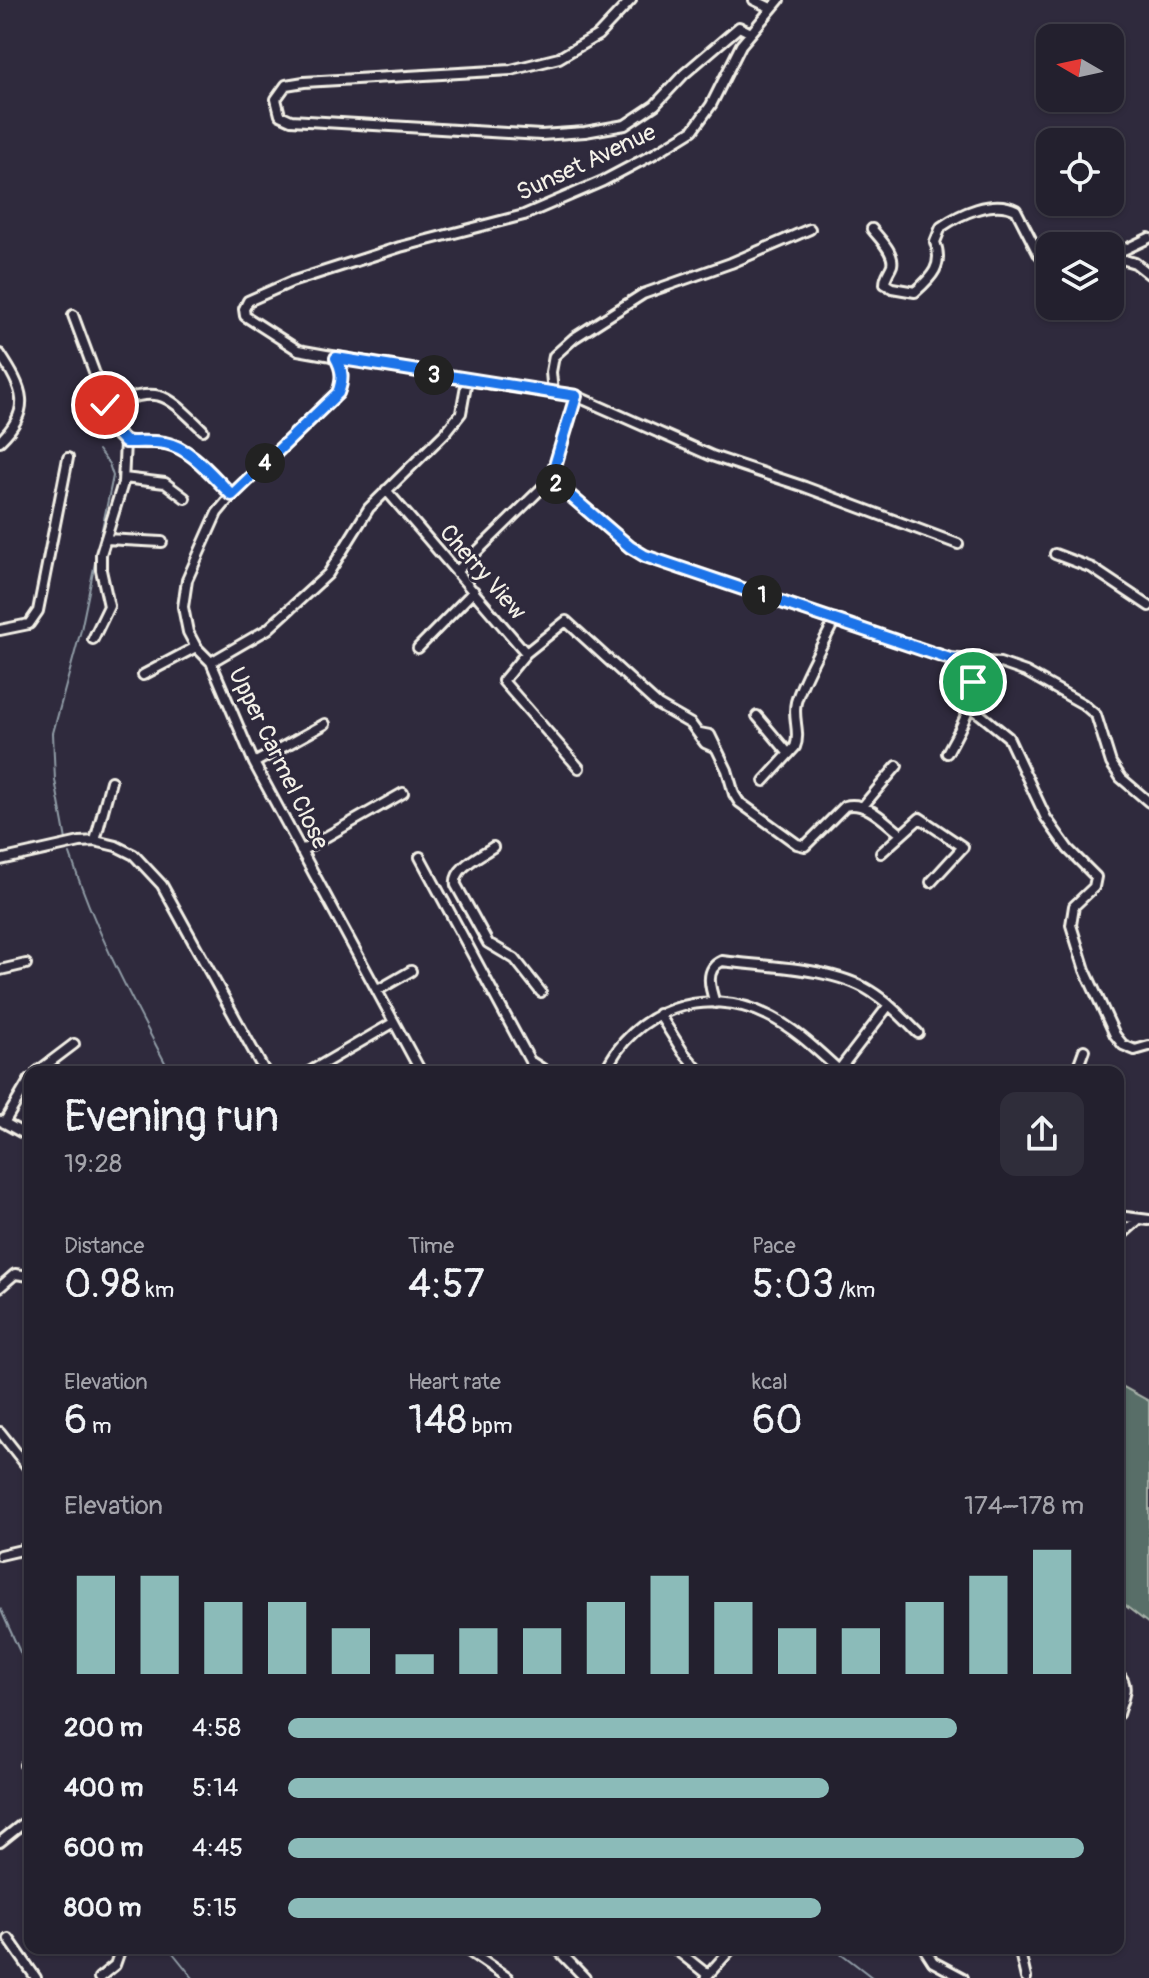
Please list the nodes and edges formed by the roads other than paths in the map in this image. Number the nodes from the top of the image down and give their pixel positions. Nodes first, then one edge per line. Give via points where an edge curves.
1 (631, 0) edge
2 (754, 0) edge
3 (779, 0) edge
4 (771, 8) junction
5 (751, 33) junction
6 (810, 229) dead end
7 (872, 229) dead end
8 (1149, 238) edge
9 (1036, 249) edge
10 (1124, 250) edge
11 (1124, 260) edge
12 (1149, 274) edge
13 (73, 315) dead end
14 (0, 354) edge
15 (336, 358) junction
16 (467, 380) junction
17 (553, 393) junction
18 (576, 396) junction
19 (105, 405) junction
20 (203, 430) dead end
21 (0, 441) edge
22 (125, 442) junction
23 (68, 458) dead end
24 (124, 478) junction
25 (551, 479) junction
26 (386, 490) junction
27 (232, 495) junction
28 (185, 498) dead end
29 (106, 539) junction
30 (162, 542) dead end
31 (958, 544) dead end
32 (1055, 554) dead end
33 (457, 571) junction
34 (474, 591) junction
35 (1149, 606) edge
36 (835, 619) junction
37 (0, 630) edge
38 (93, 639) dead end
39 (196, 647) junction
40 (418, 648) dead end
41 (526, 653) junction
42 (967, 661) junction
43 (211, 662) junction
44 (143, 675) dead end
45 (971, 707) junction
46 (757, 716) dead end
47 (325, 724) dead end
48 (947, 753) dead end
49 (789, 754) junction
50 (254, 763) junction
51 (897, 766) dead end
52 (579, 768) dead end
53 (111, 781) dead end
54 (764, 781) dead end
55 (403, 793) dead end
56 (1149, 802) edge
57 (863, 806) junction
58 (901, 834) junction
59 (95, 841) junction
60 (493, 847) dead end
61 (301, 851) junction
62 (881, 853) dead end
63 (420, 857) dead end
64 (0, 860) edge
65 (931, 882) dead end
66 (469, 910) junction
67 (453, 918) junction
68 (26, 964) dead end
69 (0, 970) edge
70 (411, 971) dead end
71 (378, 990) junction
72 (541, 992) dead end
73 (715, 1003) junction
74 (889, 1005) junction
75 (659, 1014) junction
76 (393, 1023) junction
77 (918, 1033) dead end
78 (74, 1044) dead end
79 (1149, 1046) edge
80 (1084, 1050) dead end
81 (45, 1066) edge
82 (262, 1066) edge
83 (319, 1066) edge
84 (418, 1066) edge
85 (538, 1066) edge
86 (608, 1066) edge
87 (695, 1066) edge
88 (834, 1066) edge
89 (844, 1066) edge
90 (1078, 1066) edge
91 (24, 1088) edge
92 (2, 1122) edge
93 (24, 1134) edge
94 (1124, 1217) edge
95 (1144, 1220) edge
96 (1124, 1234) edge
97 (24, 1275) edge
98 (0, 1287) edge
99 (0, 1432) edge
100 (24, 1462) edge
101 (24, 1549) edge
102 (0, 1555) edge
103 (24, 1824) edge
104 (0, 1842) edge
105 (9, 1939) dead end
106 (119, 1954) edge
107 (473, 1954) edge
108 (561, 1954) edge
109 (681, 1954) edge
110 (726, 1954) edge
111 (928, 1954) edge
112 (1020, 1954) edge
113 (706, 1976) edge
114 (103, 1977) edge
115 (36, 1978) edge
116 (508, 1978) edge
117 (585, 1978) edge
118 (963, 1978) edge
119 (1026, 1978) edge

1 - 5 street, Sunset Avenue via 598,35 559,58 511,70 286,85 276,107 280,115 305,122 541,135 585,132 625,125 655,105 739,27
2 - 4 street
3 - 4 street
4 - 5 street
5 - 15 street, Sunset Avenue via 693,130 654,154 524,215 386,252 248,301 245,316 291,347
6 - 17 street via 643,294 597,323 554,356
7 - 9 street via 891,254 884,281 915,292 933,277 941,227 972,210 1016,210
8 - 10 street
11 - 12 street
13 - 19 street
14 - 21 street via 19,387 22,404 15,426
15 - 16 street, Sunset Avenue
15 - 27 street, Upper Carmel Close via 342,378 338,393
16 - 17 street, Sunset Avenue
16 - 26 street via 461,413
17 - 18 street, Sunset Avenue
18 - 25 street
18 - 31 street, Sunset Avenue via 712,456
19 - 20 street via 146,393 160,395
19 - 22 street
22 - 24 street
22 - 27 street via 179,448
23 - 37 street via 38,611 29,624
24 - 28 street via 165,483
24 - 29 street
25 - 33 street
25 - 36 street via 645,556
26 - 33 street, Cherry View
26 - 43 street via 328,574 268,629
27 - 39 street, Upper Carmel Close via 217,513 187,580 183,607
29 - 30 street
29 - 38 street via 101,562 109,606
32 - 35 street via 1092,568
33 - 34 street, Cherry View
34 - 40 street
34 - 41 street, Cherry View
36 - 42 street
36 - 49 street via 796,701 798,741
39 - 43 street, Upper Carmel Close
39 - 44 street
41 - 52 street, Cherry View via 503,681
41 - 57 street via 563,621 570,622 658,705 691,724 714,747 739,802 801,846 845,806
42 - 45 street via 973,682
42 - 56 street via 1000,663 1026,672 1083,704 1096,715 1116,771
43 - 50 street, Upper Carmel Close
45 - 48 street
45 - 79 street via 1008,737 1046,818 1096,877 1070,917 1081,961 1118,1041 1135,1050
46 - 49 street
47 - 50 street
49 - 54 street
50 - 61 street, Upper Carmel Close
51 - 57 street
53 - 59 street
55 - 61 street
57 - 58 street
58 - 62 street
58 - 65 street via 920,818 963,847
59 - 64 street
59 - 82 street via 134,855 162,885
60 - 66 street via 456,875
61 - 71 street, Upper Carmel Close
63 - 67 street
66 - 67 street
66 - 72 street via 488,943 515,959
67 - 85 street via 530,1061
68 - 69 street
70 - 71 street
71 - 76 street, Upper Carmel Close
73 - 74 street via 711,970 722,961 829,975 851,981
73 - 75 street via 699,1002
73 - 88 street via 778,1020
74 - 77 street
74 - 89 street
75 - 86 street via 620,1043
75 - 87 street
76 - 83 street
76 - 84 street, Upper Carmel Close
78 - 81 street
80 - 90 street
91 - 92 street
92 - 93 street
94 - 95 street
95 - 96 street
97 - 98 street via 15,1274
99 - 100 street
101 - 102 street
103 - 104 street
105 - 115 street
106 - 114 street
107 - 116 street
108 - 117 street
109 - 113 street
110 - 113 street
111 - 118 street
112 - 119 street

